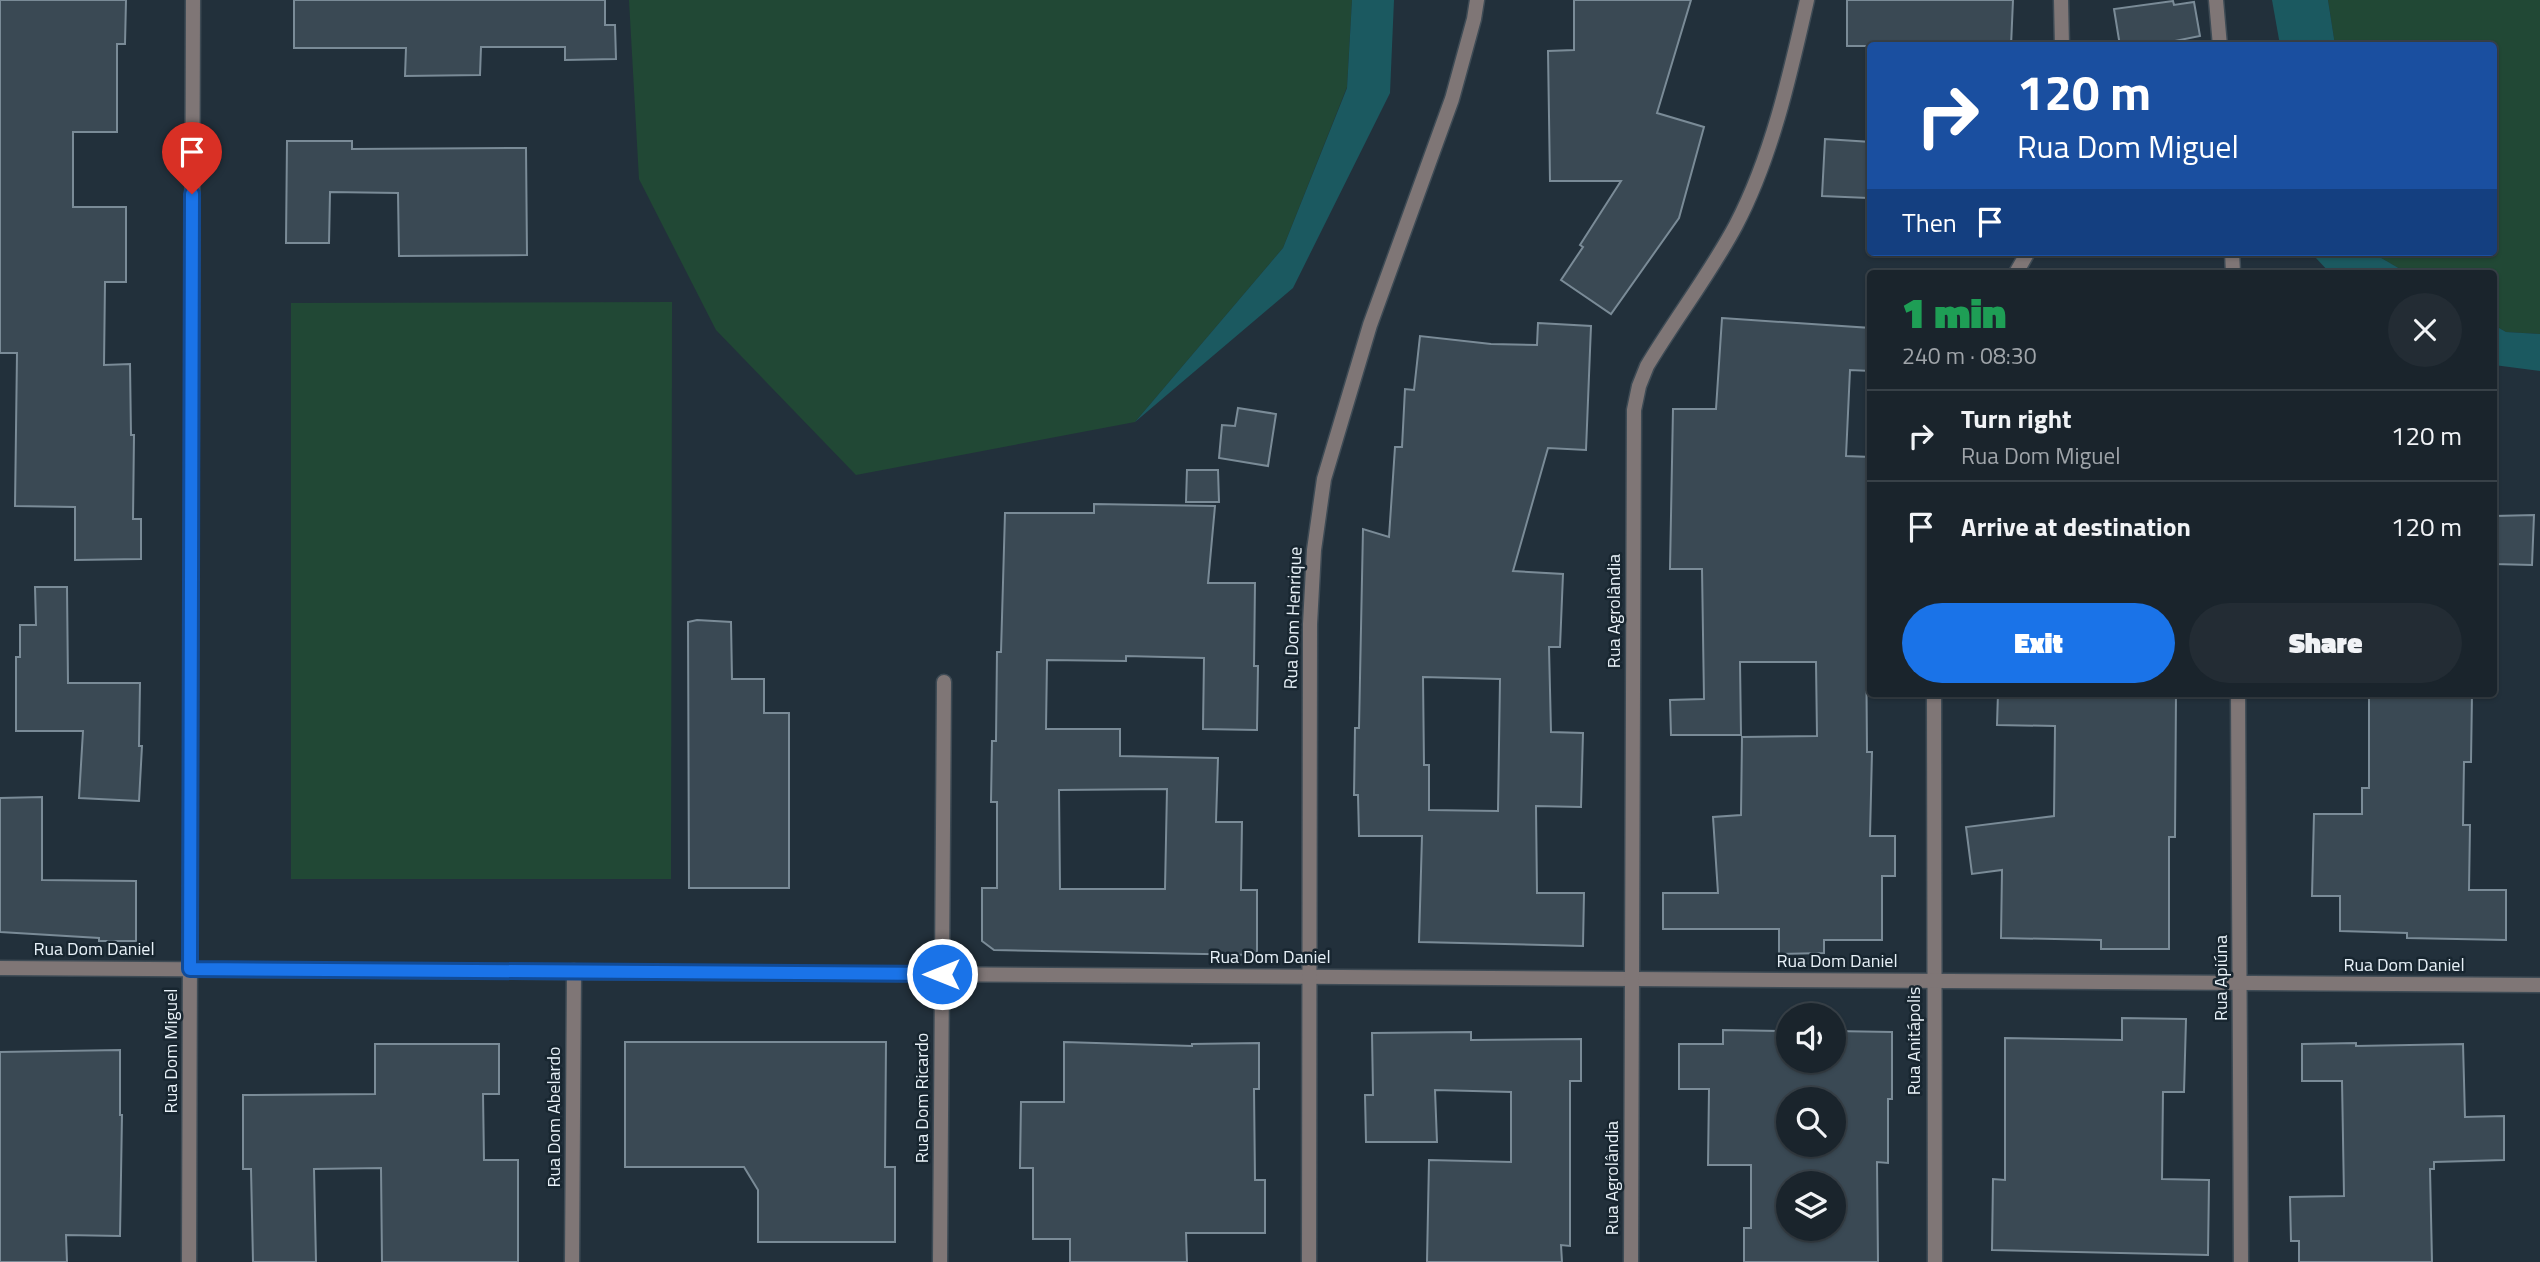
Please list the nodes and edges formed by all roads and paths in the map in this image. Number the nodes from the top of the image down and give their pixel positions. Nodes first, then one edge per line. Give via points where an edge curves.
1 (193, 0) edge
2 (1477, 0) edge
3 (1807, 0) edge
4 (2061, 0) edge
5 (2216, 0) edge
6 (2062, 42) edge
7 (2220, 42) edge
8 (944, 682) dead end
9 (1934, 697) edge
10 (2238, 697) edge
11 (0, 968) edge
12 (190, 969) junction
13 (574, 971) junction
14 (942, 974) junction
15 (1310, 976) junction
16 (1632, 978) junction
17 (1933, 981) junction
18 (2240, 983) junction
19 (2540, 985) edge
20 (190, 1262) edge
21 (572, 1262) edge
22 (940, 1262) edge
23 (1309, 1262) edge
24 (1631, 1262) edge
25 (1935, 1262) edge
26 (2241, 1262) edge

1 - 12 street, Rua Dom Miguel
2 - 15 street, Rua Dom Henrique via 1452,99 1370,325 1324,479 1310,624
3 - 16 street, Rua Agrolândia via 1759,172 1736,225 1647,366 1634,410
4 - 6 street
5 - 7 street
8 - 14 street, Rua Dom Ricardo
9 - 17 street, Rua Anitápolis
10 - 18 street, Rua Apiúna
11 - 12 street, Rua Dom Daniel
12 - 13 street, Rua Dom Daniel
12 - 20 street, Rua Dom Miguel
13 - 14 street, Rua Dom Daniel
13 - 21 street, Rua Dom Abelardo
14 - 15 street, Rua Dom Daniel
14 - 22 street, Rua Dom Ricardo
15 - 16 street, Rua Dom Daniel
15 - 23 street, Rua Dom Henrique
16 - 17 street, Rua Dom Daniel
16 - 24 street, Rua Agrolândia
17 - 18 street, Rua Dom Daniel
17 - 25 street, Rua Anitápolis
18 - 19 street, Rua Dom Daniel
18 - 26 street, Rua Apiúna

